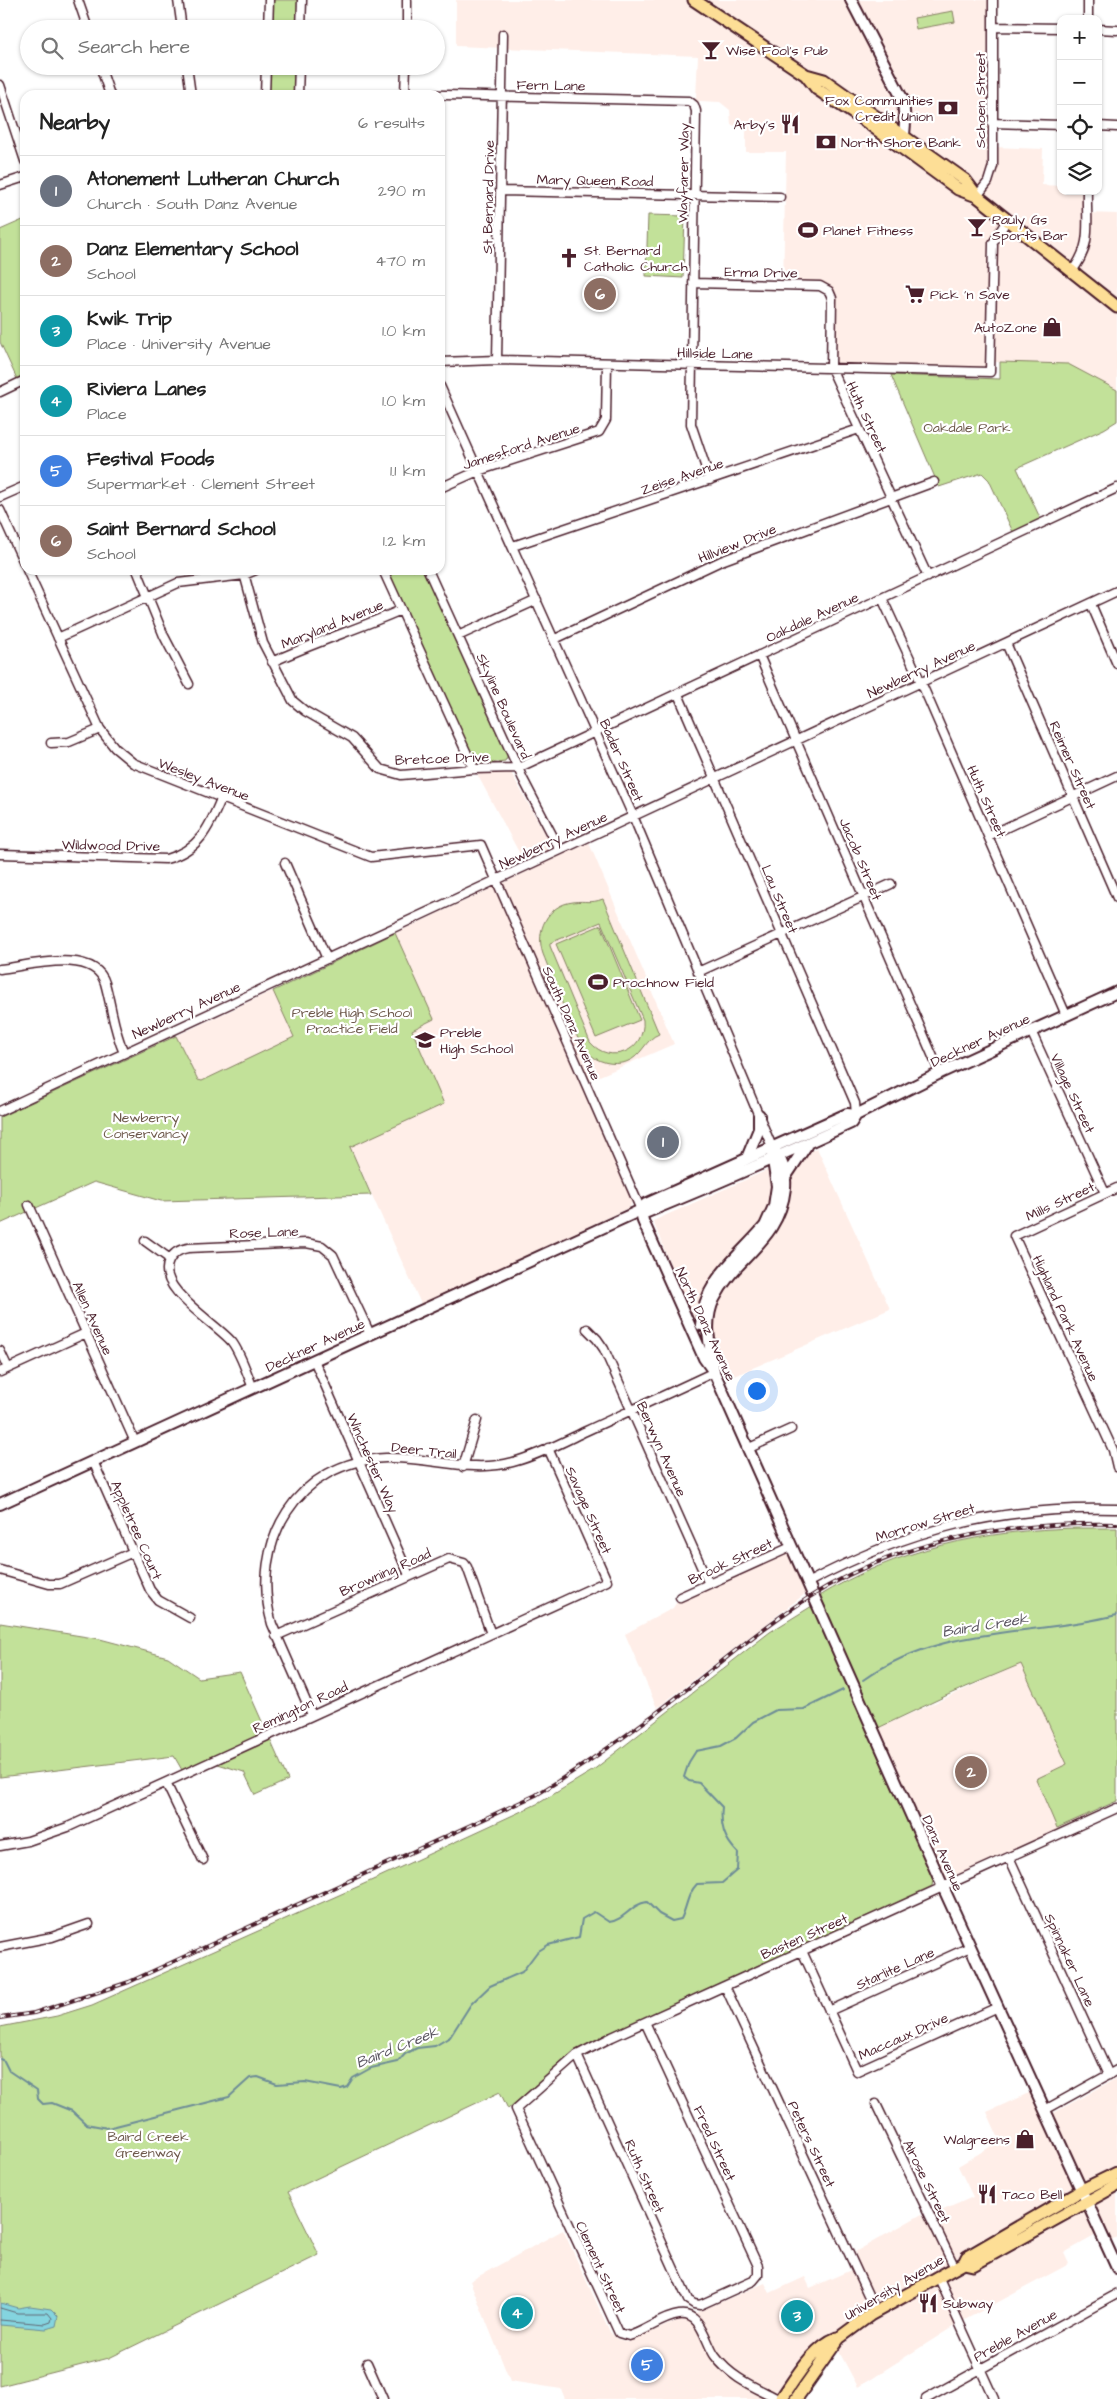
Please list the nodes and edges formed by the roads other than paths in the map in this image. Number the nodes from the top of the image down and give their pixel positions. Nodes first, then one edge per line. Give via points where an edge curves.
1 (78, 0) edge
2 (178, 0) edge
3 (269, 0) edge
4 (302, 0) edge
5 (407, 0) edge
6 (694, 0) edge
7 (851, 0) edge
8 (993, 0) edge
9 (1088, 0) edge
10 (1088, 15) edge
11 (85, 20) edge
12 (181, 20) edge
13 (268, 20) edge
14 (301, 20) edge
15 (407, 20) edge
16 (993, 27) junction
17 (1057, 28) edge
18 (1102, 30) edge
19 (1117, 30) edge
20 (504, 34) dead end
21 (103, 75) edge
22 (188, 75) edge
23 (266, 75) edge
24 (299, 75) edge
25 (406, 75) edge
26 (0, 85) edge
27 (108, 90) edge
28 (190, 90) edge
29 (265, 90) edge
30 (298, 90) edge
31 (405, 90) edge
32 (445, 95) edge
33 (502, 96) junction
34 (694, 105) joint
35 (992, 124) junction
36 (1057, 125) edge
37 (1102, 126) edge
38 (1117, 127) edge
39 (901, 140) junction
40 (20, 146) edge
41 (20, 179) edge
42 (0, 185) edge
43 (500, 190) junction
44 (695, 195) junction
45 (1087, 195) edge
46 (977, 196) junction
47 (780, 197) dead end
48 (1008, 220) junction
49 (1072, 271) junction
50 (693, 283) junction
51 (828, 289) joint
52 (1117, 307) edge
53 (497, 360) junction
54 (445, 362) edge
55 (607, 363) junction
56 (692, 365) junction
57 (831, 368) junction
58 (20, 382) edge
59 (0, 392) edge
60 (445, 397) edge
61 (859, 429) junction
62 (478, 471) junction
63 (710, 480) junction
64 (934, 482) dead end
65 (445, 486) edge
66 (20, 488) edge
67 (1117, 488) edge
68 (0, 497) edge
69 (891, 498) junction
70 (0, 510) edge
71 (513, 546) junction
72 (20, 554) edge
73 (29, 575) edge
74 (139, 575) edge
75 (231, 575) edge
76 (245, 575) edge
77 (385, 575) edge
78 (430, 575) edge
79 (928, 577) junction
80 (1117, 591) edge
81 (149, 597) junction
82 (882, 598) junction
83 (537, 600) junction
84 (1091, 604) junction
85 (401, 610) junction
86 (458, 636) junction
87 (58, 638) junction
88 (555, 639) junction
89 (1006, 643) junction
90 (759, 655) junction
91 (272, 662) junction
92 (1117, 664) edge
93 (921, 682) junction
94 (189, 684) dead end
95 (678, 694) junction
96 (100, 729) junction
97 (596, 732) junction
98 (796, 741) junction
99 (51, 743) dead end
100 (518, 768) junction
101 (474, 769) junction
102 (1117, 776) edge
103 (714, 779) junction
104 (1073, 797) junction
105 (221, 799) junction
106 (633, 816) junction
107 (988, 836) junction
108 (481, 845) joint
109 (560, 850) junction
110 (0, 854) edge
111 (285, 863) dead end
112 (496, 880) junction
113 (891, 884) dead end
114 (863, 895) junction
115 (1117, 898) edge
116 (781, 933) junction
117 (327, 959) junction
118 (0, 969) edge
119 (698, 972) junction
120 (1117, 992) edge
121 (1066, 1015) junction
122 (1031, 1031) junction
123 (124, 1053) junction
124 (940, 1073) junction
125 (0, 1111) edge
126 (759, 1115) junction
127 (856, 1115) junction
128 (810, 1141) junction
129 (772, 1147) junction
130 (747, 1158) junction
131 (776, 1158) junction
132 (786, 1176) junction
133 (1117, 1188) edge
134 (1105, 1193) junction
135 (29, 1204) dead end
136 (641, 1210) junction
137 (1014, 1236) joint
138 (145, 1241) dead end
139 (170, 1260) junction
140 (586, 1329) dead end
141 (86, 1333) junction
142 (370, 1334) junction
143 (0, 1351) edge
144 (704, 1358) junction
145 (314, 1360) junction
146 (8, 1368) junction
147 (0, 1372) edge
148 (714, 1372) junction
149 (253, 1388) junction
150 (631, 1410) junction
151 (477, 1420) dead end
152 (791, 1429) dead end
153 (135, 1442) junction
154 (548, 1448) junction
155 (747, 1449) junction
156 (93, 1461) junction
157 (359, 1462) junction
158 (463, 1467) junction
159 (1117, 1467) edge
160 (1117, 1499) edge
161 (0, 1504) edge
162 (1117, 1509) edge
163 (791, 1547) junction
164 (133, 1552) junction
165 (0, 1570) edge
166 (409, 1575) junction
167 (607, 1581) joint
168 (807, 1583) junction
169 (709, 1584) junction
170 (680, 1597) dead end
171 (190, 1618) dead end
172 (491, 1634) junction
173 (276, 1636) junction
174 (312, 1715) junction
175 (166, 1783) junction
176 (1117, 1808) edge
177 (0, 1846) edge
178 (1009, 1857) junction
179 (204, 1860) dead end
180 (943, 1887) junction
181 (90, 1924) dead end
182 (0, 1947) edge
183 (970, 1947) junction
184 (802, 1951) junction
185 (726, 1986) junction
186 (998, 2007) junction
187 (829, 2011) junction
188 (645, 2022) junction
189 (577, 2056) junction
190 (1117, 2070) edge
191 (1109, 2074) junction
192 (876, 2104) dead end
193 (516, 2109) joint
194 (1045, 2110) junction
195 (1117, 2173) edge
196 (1117, 2184) edge
197 (1084, 2196) junction
198 (960, 2265) junction
199 (1117, 2268) edge
200 (938, 2276) junction
201 (1117, 2294) edge
202 (694, 2304) joint
203 (876, 2312) junction
204 (839, 2338) junction
205 (367, 2363) dead end
206 (981, 2369) junction
207 (383, 2399) edge
208 (780, 2399) edge
209 (796, 2399) edge
210 (926, 2399) edge
211 (994, 2399) edge

1 - 11 street
2 - 12 street
3 - 13 street
4 - 14 street
5 - 15 street
6 - 39 main road via 806,76 817,89
7 - 39 street via 903,100 905,114
8 - 16 street, Schoen Street
9 - 10 street
16 - 17 street
16 - 35 street, Schoen Street
18 - 19 street
20 - 33 street, St Bernard Drive
21 - 27 street
22 - 28 street
23 - 29 street
24 - 30 street
25 - 31 street
26 - 40 street
32 - 33 street, Fern Lane
33 - 34 street, Fern Lane via 689,101
33 - 43 street, St Bernard Drive
34 - 44 street, Wayfarer Way
35 - 36 street
35 - 46 street, Schoen Street via 991,176
37 - 38 street
39 - 46 main road via 965,180
41 - 42 street
43 - 44 street, Mary Queen Road
43 - 53 street, St Bernard Drive
44 - 47 street, Mary Queen Road
44 - 50 street, Wayfarer Way
45 - 49 street via 1087,244
46 - 48 main road
48 - 49 main road
48 - 57 street, Hillside Lane via 993,243 990,372
49 - 52 main road
50 - 51 street, Erma Drive via 820,286
50 - 56 street, Wayfarer Way
51 - 57 street, Huth Street via 832,298
53 - 54 street, Hillside Lane
53 - 55 street, Hillside Lane
55 - 56 street, Hillside Lane
55 - 62 street, Jamesford Avenue via 606,420 599,432
56 - 57 street, Hillside Lane
56 - 63 street, Wayfarer Way via 691,424
57 - 61 street, Huth Street
58 - 59 street
60 - 62 street, Bader Street
61 - 63 street, Zeise Avenue
61 - 69 street, Huth Street
62 - 65 street, Jamesford Avenue
62 - 71 street, Bader Street
63 - 71 street, Zeise Avenue
64 - 69 street, Hillview Drive
66 - 68 street
67 - 79 street, Oakdale Avenue
69 - 79 street, Huth Street
69 - 88 street, Hillview Drive via 721,561
70 - 72 street
71 - 83 street, Bader Street
73 - 87 street, Wesley Avenue
74 - 81 street
75 - 81 street via 178,583
76 - 91 street, Bretcoe Drive via 263,643
77 - 85 street
78 - 86 street, Skyline Boulevard
79 - 82 street, Oakdale Avenue
80 - 84 street, Newberry Avenue
81 - 87 street
81 - 94 street via 164,636
82 - 90 street, Oakdale Avenue
82 - 93 street, Huth Street
83 - 86 street
83 - 88 street, Bader Street
84 - 89 street, Newberry Avenue
84 - 92 street
85 - 91 street, Maryland Avenue
85 - 101 street
86 - 100 street, Skyline Boulevard
87 - 96 street, Wesley Avenue
88 - 97 street, Bader Street
89 - 93 street, Newberry Avenue
89 - 104 street, Reimer Street
90 - 95 street, Oakdale Avenue
90 - 98 street, Jacob Street
91 - 101 street, Bretcoe Drive via 288,694 298,706 342,730 386,772 401,775
93 - 98 street, Newberry Avenue
93 - 107 street, Huth Street
95 - 97 street, Oakdale Avenue
95 - 103 street, Lau Street
96 - 99 street via 69,742
96 - 105 street, Wesley Avenue via 114,748 133,763
97 - 100 street, Oakdale Avenue
97 - 106 street, Bader Street
98 - 103 street, Newberry Avenue
98 - 114 street, Jacob Street
100 - 101 street, Bretcoe Drive
100 - 109 street, Skyline Boulevard
102 - 104 street
103 - 106 street, Newberry Avenue
103 - 116 street, Lau Street
104 - 107 street
104 - 115 street, Reimer Street
105 - 108 street, Wesley Avenue via 371,857
105 - 110 street, Wildwood Drive via 210,826 199,842 186,852 171,857
106 - 109 street, Newberry Avenue
106 - 119 street, Bader Street
107 - 121 street, Huth Street
108 - 112 street, South Danz Avenue
109 - 112 street, Newberry Avenue
111 - 117 street
112 - 117 street, Newberry Avenue
112 - 136 street, South Danz Avenue
113 - 114 street
114 - 116 street
114 - 124 street, Jacob Street
116 - 119 street
116 - 127 street, Lau Street via 855,1103
117 - 123 street, Newberry Avenue
118 - 123 street via 76,961 95,968 105,984 112,1023
119 - 126 street, Bader Street
120 - 121 street, Deckner Avenue
121 - 122 street, Deckner Avenue
122 - 124 street, Deckner Avenue
122 - 134 street, Village Street
123 - 125 street, Newberry Avenue
124 - 127 street, Deckner Avenue
126 - 129 street, Bader Street
126 - 130 street via 759,1129
127 - 128 street, Deckner Avenue via 851,1123
127 - 129 street, Deckner Avenue via 847,1114
128 - 131 street, Deckner Avenue
128 - 132 street
129 - 130 street, Deckner Avenue
129 - 131 street
130 - 136 street, Deckner Avenue via 646,1204
131 - 132 street
131 - 136 street, Deckner Avenue via 647,1212
131 - 144 street via 777,1186 770,1216 765,1226 717,1279 704,1304 701,1331
132 - 148 street via 782,1206 774,1226 728,1278 714,1300 709,1314 708,1336
133 - 134 street, Mills Street
134 - 137 street, Mills Street
135 - 141 street, Allen Avenue
136 - 142 street, Deckner Avenue
136 - 144 street, North Danz Avenue
137 - 159 street, Highland Park Avenue via 1113,1450
138 - 139 street
139 - 142 street, Rose Lane via 179,1250 188,1248 316,1244 328,1250 336,1260
139 - 149 street via 166,1274 170,1284 232,1343
140 - 150 street, Berwyn Avenue via 602,1345
141 - 146 street
141 - 153 street, Allen Avenue
142 - 145 street, Deckner Avenue
143 - 146 street
144 - 148 street, North Danz Avenue
145 - 149 street, Deckner Avenue
145 - 157 street, Winchester Way
146 - 147 street
148 - 150 street, Deer Trail
148 - 155 street, North Danz Avenue
149 - 153 street, Deckner Avenue
150 - 154 street, Deer Trail
150 - 169 street, Berwyn Avenue
151 - 158 street
152 - 155 street
153 - 156 street, Deckner Avenue
154 - 158 street, Deer Trail via 527,1458 499,1465
154 - 167 street, Savage Street
155 - 163 street, Danz Avenue
156 - 161 street, Deckner Avenue
156 - 164 street, Appletree Court
157 - 158 street, Deer Trail via 397,1457
157 - 166 street, Winchester Way
157 - 173 street, Deer Trail via 332,1472 310,1486 291,1505 276,1530 268,1554 265,1579 267,1609
160 - 162 street
162 - 168 street, Morrow Street via 1044,1510 969,1520 892,1543
163 - 168 street, Danz Avenue
163 - 169 street, Brook Street
164 - 165 street via 60,1584 48,1584
164 - 171 street, Appletree Court via 153,1595
166 - 172 street, Browning Road via 447,1559 464,1563
166 - 173 street, Browning Road
167 - 172 street, Remington Road
168 - 180 street, Danz Avenue
169 - 170 street, Brook Street
172 - 174 street, Remington Road
173 - 174 street, Deer Trail
174 - 175 street, Remington Road
175 - 177 street, Remington Road via 68,1827 28,1841
175 - 179 street
176 - 178 street, Basten Street
178 - 180 street, Basten Street
178 - 191 street, Spinnaker Lane
180 - 183 street, Danz Avenue
180 - 184 street, Basten Street
181 - 182 street via 52,1937
183 - 186 street, Danz Avenue
183 - 187 street, Starlite Lane
184 - 185 street, Basten Street
184 - 187 street, Maccaux Drive
185 - 188 street, Basten Street
185 - 203 street, Peters Street
186 - 187 street, Maccaux Drive via 857,2071
186 - 194 street, Danz Avenue
188 - 189 street, Basten Street
188 - 202 street, Fred Street via 758,2266 758,2275 753,2281 701,2304
189 - 193 street, Basten Street
189 - 202 street, Ruth Street via 684,2292
190 - 191 street
191 - 194 street
192 - 198 street, Alrose Street
193 - 208 street, Clement Street via 617,2331 623,2336 631,2336 676,2316 692,2318 700,2325 714,2355 731,2374
194 - 197 street, Danz Avenue
195 - 197 main road, University Avenue
196 - 197 main road, University Avenue
197 - 198 main road, University Avenue via 967,2256
197 - 199 street, Danz Avenue
198 - 200 main road, University Avenue
200 - 203 main road, University Avenue
200 - 206 street
201 - 206 street, Preble Avenue
203 - 204 main road, University Avenue
204 - 208 main road, University Avenue via 813,2357
204 - 209 main road, University Avenue
205 - 207 street
206 - 210 street, Preble Avenue
206 - 211 street

